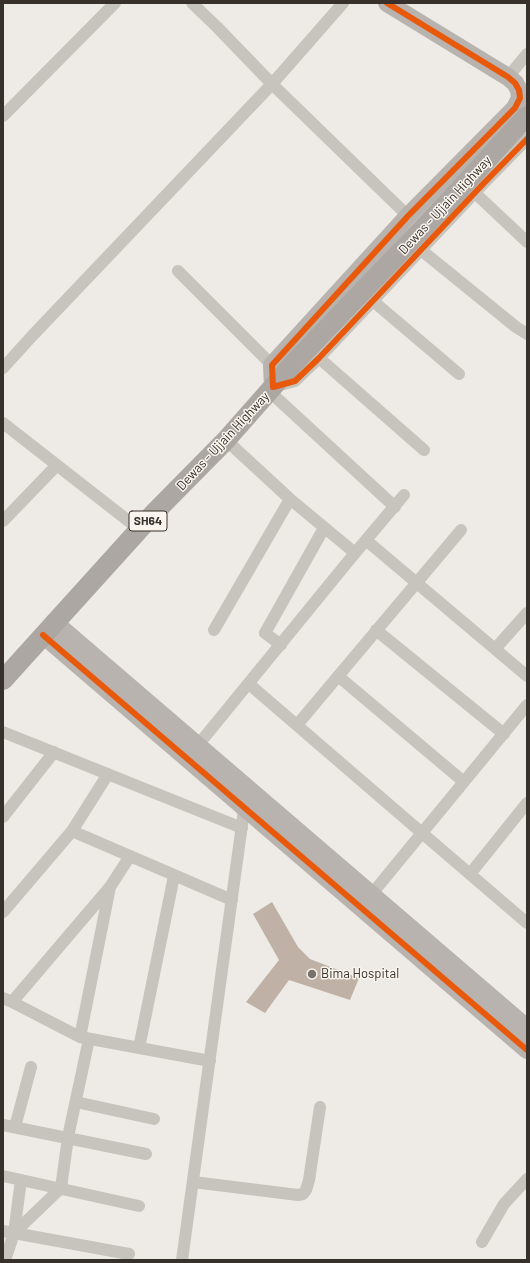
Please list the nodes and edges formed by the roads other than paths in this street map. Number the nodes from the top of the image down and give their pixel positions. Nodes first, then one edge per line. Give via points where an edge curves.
1 (115, 3) edge
2 (192, 3) edge
3 (343, 3) edge
4 (387, 3) edge
5 (527, 54) edge
6 (508, 77) junction
7 (272, 84) junction
8 (3, 116) edge
9 (527, 116) edge
10 (527, 140) edge
11 (475, 193) junction
12 (408, 216) junction
13 (527, 242) edge
14 (421, 250) junction
15 (178, 271) dead end
16 (373, 301) junction
17 (527, 334) edge
18 (319, 358) junction
19 (272, 365) junction
20 (3, 368) edge
21 (459, 374) dead end
22 (271, 390) junction
23 (3, 423) edge
24 (226, 440) junction
25 (424, 450) dead end
26 (57, 465) junction
27 (404, 495) dead end
28 (290, 499) junction
29 (395, 506) junction
30 (7, 508) edge
31 (3, 521) edge
32 (324, 528) junction
33 (140, 530) junction
34 (461, 530) dead end
35 (367, 540) junction
36 (355, 553) junction
37 (416, 582) junction
38 (527, 613) edge
39 (49, 629) junction
40 (214, 630) dead end
41 (376, 630) junction
42 (281, 645) junction
43 (495, 648) junction
44 (5, 672) edge
45 (338, 676) junction
46 (527, 676) edge
47 (249, 684) junction
48 (527, 705) edge
49 (297, 725) junction
50 (3, 732) edge
51 (504, 734) junction
52 (54, 752) junction
53 (192, 753) junction
54 (108, 774) junction
55 (464, 782) junction
56 (246, 788) junction
57 (527, 803) edge
58 (244, 808) junction
59 (3, 818) edge
60 (522, 818) edge
61 (242, 828) junction
62 (72, 831) junction
63 (422, 833) junction
64 (130, 856) junction
65 (470, 874) junction
66 (174, 876) junction
67 (110, 887) junction
68 (232, 900) junction
69 (366, 901) junction
70 (3, 912) edge
71 (527, 923) edge
72 (8, 1000) edge
73 (527, 1028) edge
74 (85, 1038) junction
75 (139, 1048) junction
76 (527, 1050) edge
77 (210, 1061) junction
78 (32, 1067) dead end
79 (76, 1102) junction
80 (320, 1107) dead end
81 (154, 1119) dead end
82 (3, 1125) edge
83 (15, 1127) junction
84 (68, 1137) junction
85 (146, 1154) dead end
86 (3, 1176) edge
87 (527, 1179) edge
88 (21, 1180) junction
89 (193, 1182) junction
90 (61, 1188) junction
91 (139, 1206) dead end
92 (8, 1232) edge
93 (482, 1242) dead end
94 (129, 1254) dead end
95 (6, 1260) edge
96 (182, 1260) edge

1 - 8 street
2 - 7 street
3 - 7 street
4 - 6 street
5 - 6 street
6 - 12 street via 519,90 520,98 515,108
7 - 12 street
7 - 20 street
9 - 22 main road, Dewas - Ujjain Highway / SH64
10 - 11 street
11 - 13 street
11 - 14 street
12 - 19 street
14 - 16 street
14 - 17 street
15 - 19 street
16 - 18 street
16 - 21 street
18 - 22 street via 295,381
18 - 25 street
19 - 22 street
22 - 24 main road, Dewas - Ujjain Highway / SH64
22 - 29 street
23 - 26 street
24 - 28 street
24 - 33 main road, Dewas - Ujjain Highway / SH64
26 - 30 street
26 - 33 street
27 - 29 street
28 - 32 street
28 - 40 street
29 - 35 street
30 - 31 street
32 - 36 street
32 - 42 street via 265,633
33 - 39 main road, Dewas - Ujjain Highway / SH64
34 - 37 street
35 - 36 street
35 - 37 street
36 - 42 street
37 - 41 street
37 - 43 street
38 - 43 street
39 - 44 main road, Dewas - Ujjain Highway / SH64
39 - 53 street
41 - 45 street
41 - 51 street
42 - 47 street
43 - 46 street
45 - 49 street
45 - 55 street
47 - 49 street
47 - 53 street
48 - 51 street
49 - 63 street
50 - 52 street
51 - 55 street
52 - 54 street
52 - 59 street
53 - 56 street
53 - 58 street
54 - 61 street
54 - 62 street
55 - 63 street
56 - 58 street
56 - 69 street
57 - 60 street
58 - 61 street
58 - 69 street
60 - 65 street
61 - 68 street
62 - 64 street
62 - 70 street
63 - 65 street
63 - 69 street
64 - 66 street
64 - 67 street
65 - 71 street
66 - 68 street
66 - 75 street
67 - 72 street
67 - 74 street
68 - 77 street
69 - 73 street
69 - 76 street
72 - 74 street
74 - 75 street
74 - 79 street
75 - 77 street
77 - 89 street
78 - 83 street
79 - 81 street
79 - 84 street
80 - 89 street via 309,1180 303,1194
82 - 83 street
83 - 84 street
84 - 85 street
84 - 90 street
86 - 88 street
87 - 93 street via 504,1204
88 - 90 street
88 - 92 street
89 - 96 street
90 - 91 street
90 - 92 street
92 - 94 street
92 - 95 street

